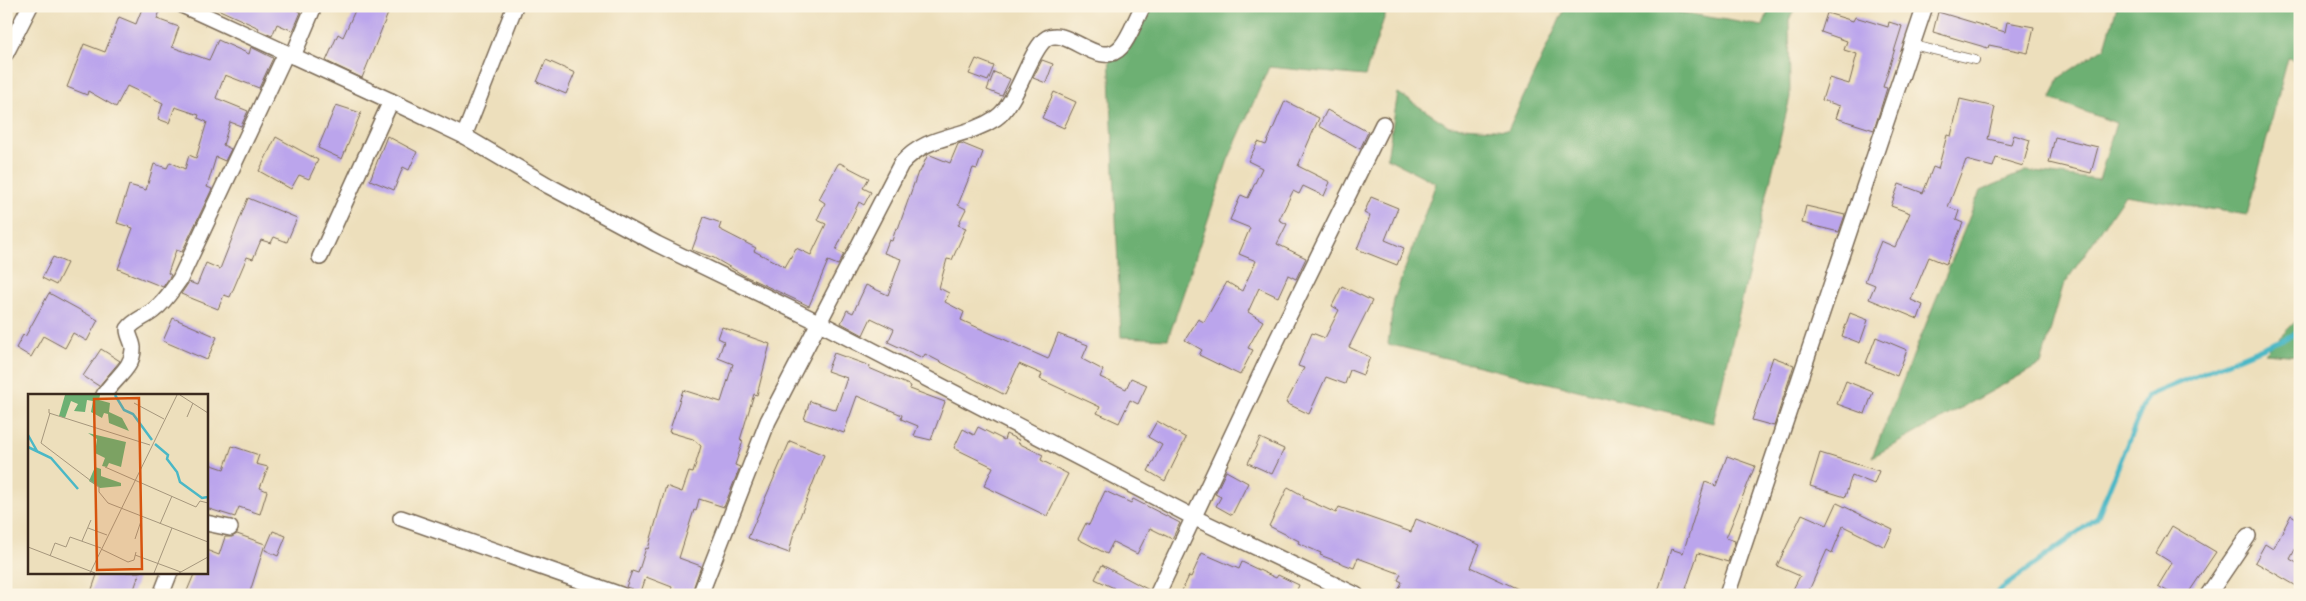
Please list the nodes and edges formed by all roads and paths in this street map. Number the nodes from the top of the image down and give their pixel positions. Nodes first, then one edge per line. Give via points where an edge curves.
1 (30, 6) edge
2 (184, 6) edge
3 (314, 6) edge
4 (515, 6) edge
5 (1143, 6) edge
6 (1925, 6) edge
7 (1913, 46) junction
8 (6, 53) edge
9 (290, 54) junction
10 (1975, 60) dead end
11 (392, 101) junction
12 (1383, 124) dead end
13 (464, 136) junction
14 (320, 257) dead end
15 (818, 322) junction
16 (105, 394) edge
17 (401, 518) dead end
18 (1195, 518) junction
19 (208, 523) edge
20 (230, 528) dead end
21 (2248, 536) dead end
22 (169, 574) edge
23 (161, 595) edge
24 (621, 595) edge
25 (700, 595) edge
26 (1157, 595) edge
27 (1356, 595) edge
28 (1727, 595) edge
29 (2208, 595) edge

1 - 8 street
2 - 9 street
3 - 9 street
4 - 13 street
5 - 15 street via 1121,47 1110,54 1098,53 1057,36 1046,38 1014,96 997,118 966,132 932,141 909,154 894,176
6 - 7 street
7 - 10 lane
7 - 28 street via 1756,501
9 - 11 street
9 - 16 street via 180,279 154,311 128,329 133,355 128,367
11 - 13 street
11 - 14 street
12 - 18 street via 1273,348
13 - 15 street via 613,221
15 - 18 street
15 - 25 street via 768,421
17 - 24 street
18 - 26 street
18 - 27 street
19 - 20 street
21 - 29 street
22 - 23 street

